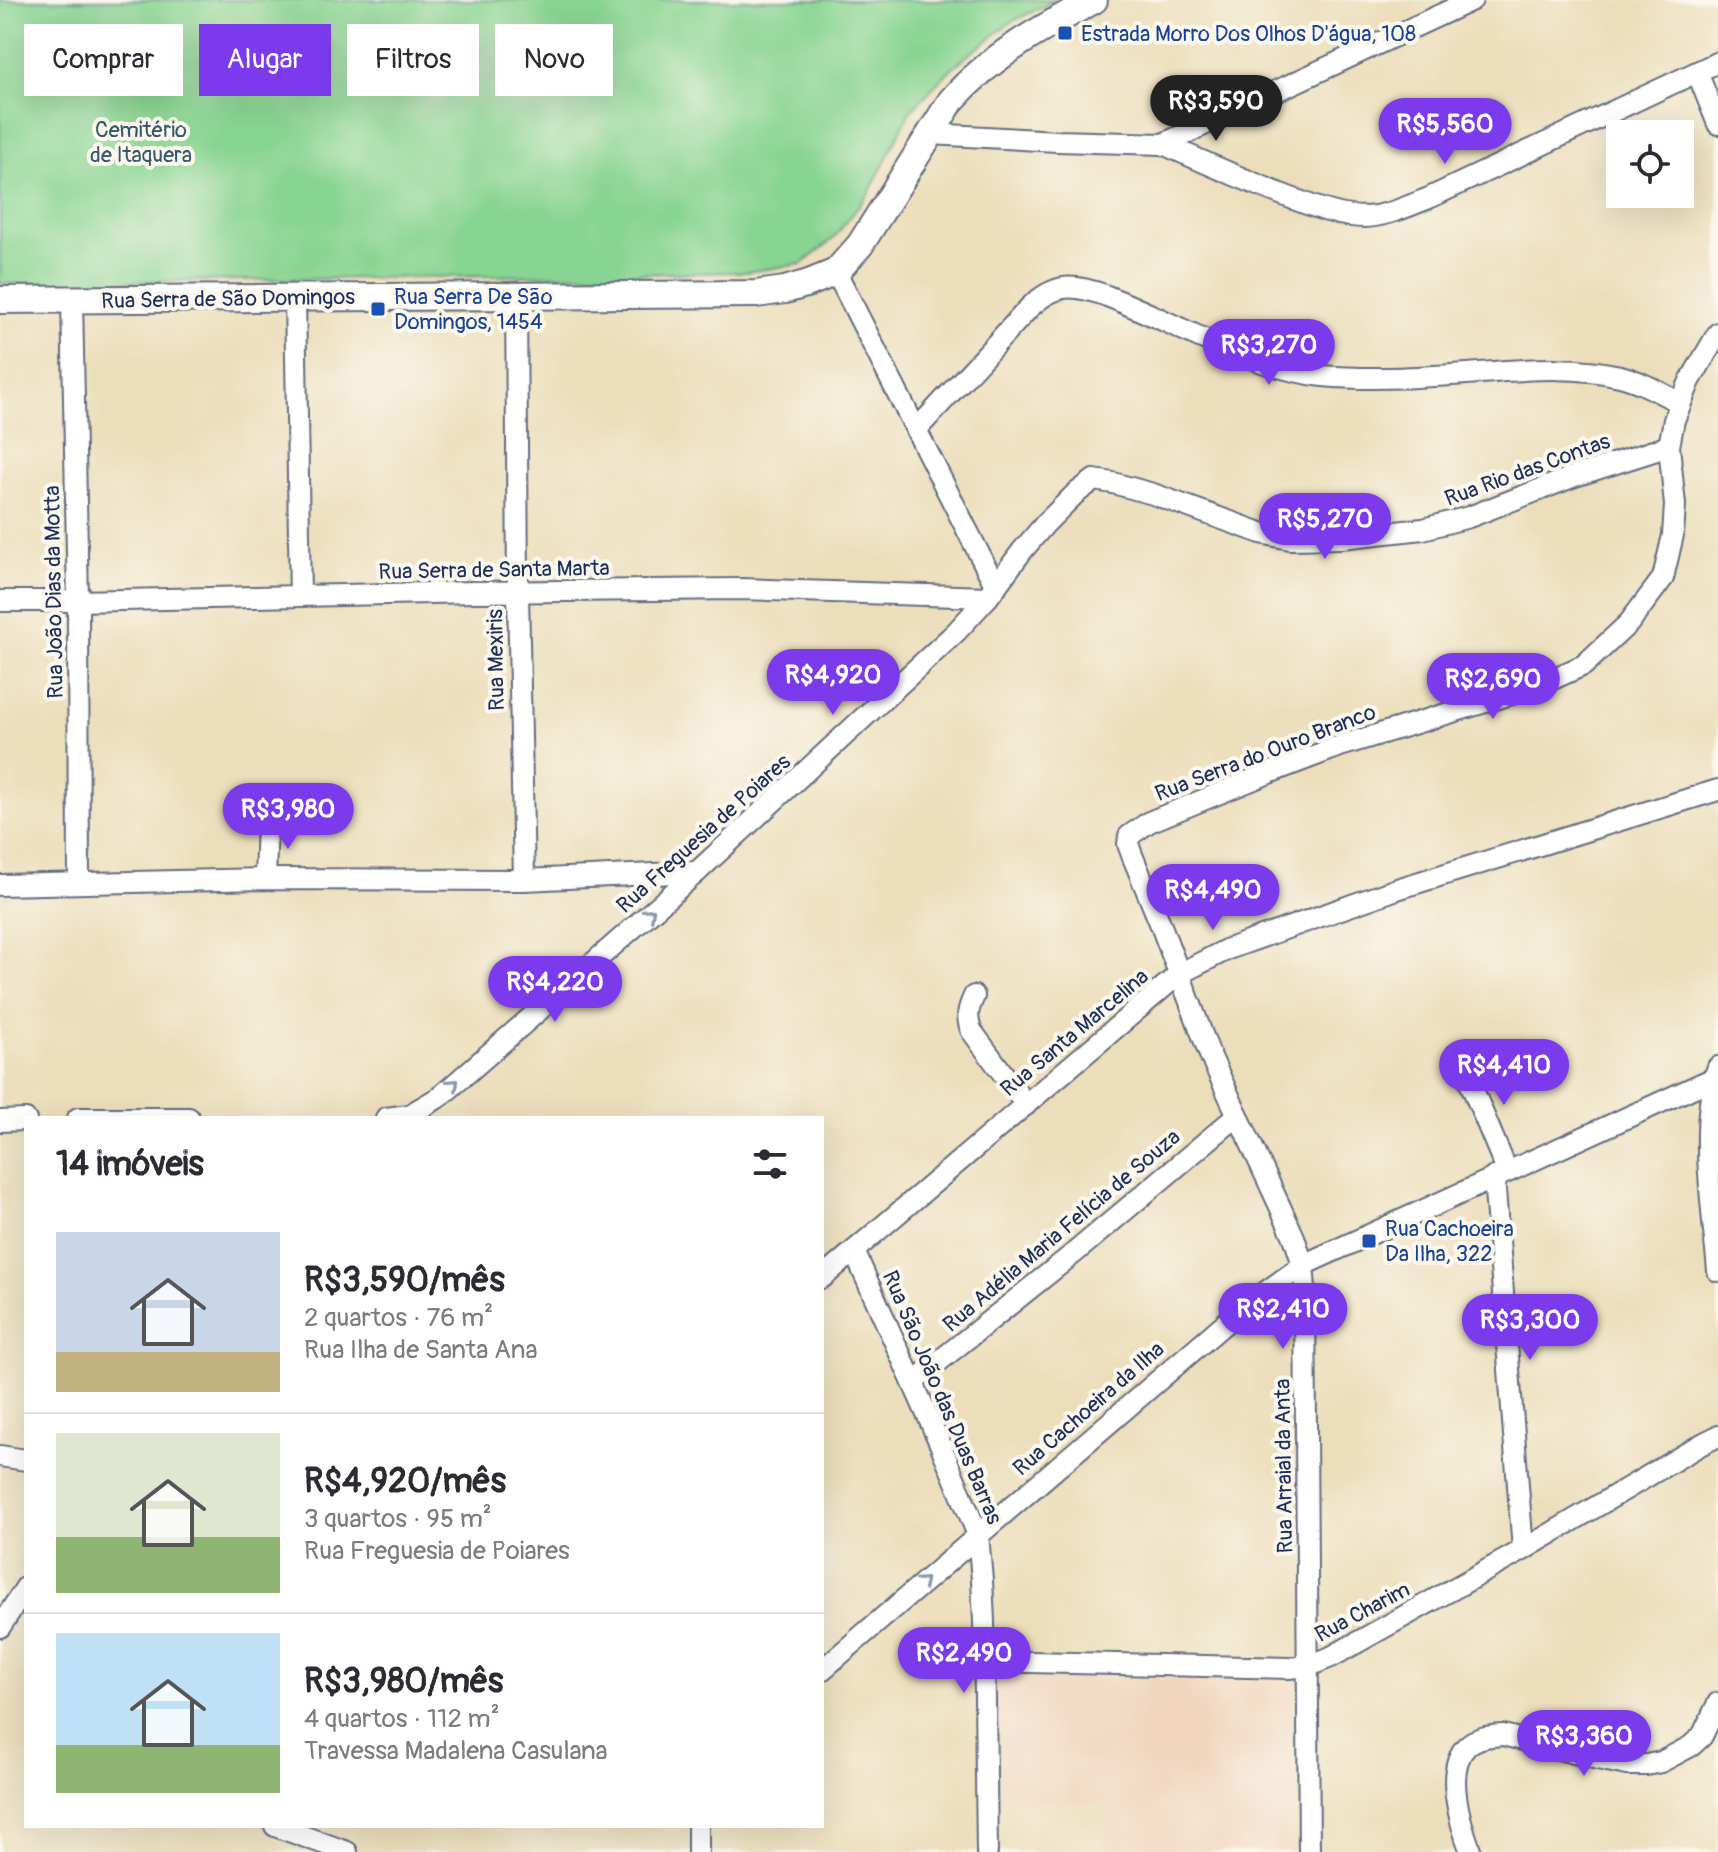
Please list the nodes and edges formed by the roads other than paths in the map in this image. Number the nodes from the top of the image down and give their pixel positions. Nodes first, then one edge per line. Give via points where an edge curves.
1 (1094, 0) edge
2 (1472, 0) edge
3 (1718, 62) edge
4 (1697, 72) junction
5 (1718, 124) edge
6 (930, 134) junction
7 (1163, 144) junction
8 (836, 272) junction
9 (516, 295) junction
10 (295, 296) junction
11 (0, 300) edge
12 (72, 300) junction
13 (1718, 333) edge
14 (1680, 403) junction
15 (917, 429) junction
16 (1669, 446) junction
17 (518, 592) junction
18 (992, 592) junction
19 (300, 596) junction
20 (0, 601) edge
21 (78, 601) junction
22 (1718, 790) edge
23 (267, 821) dead end
24 (697, 872) junction
25 (1139, 874) joint
26 (265, 879) junction
27 (524, 880) junction
28 (79, 883) junction
29 (0, 885) edge
30 (1179, 974) junction
31 (974, 996) dead end
32 (1461, 1061) dead end
33 (1716, 1073) edge
34 (1026, 1105) junction
35 (1238, 1115) junction
36 (401, 1116) edge
37 (24, 1120) edge
38 (0, 1121) edge
39 (1501, 1174) junction
40 (854, 1251) junction
41 (1303, 1265) junction
42 (1718, 1271) edge
43 (824, 1276) edge
44 (913, 1382) junction
45 (1718, 1436) edge
46 (0, 1456) edge
47 (24, 1459) edge
48 (978, 1535) junction
49 (1523, 1550) junction
50 (24, 1593) edge
51 (0, 1627) edge
52 (985, 1661) junction
53 (1309, 1666) junction
54 (824, 1668) edge
55 (1718, 1703) edge
56 (281, 1828) edge
57 (698, 1828) edge
58 (347, 1852) edge
59 (698, 1852) edge
60 (987, 1852) edge
61 (1309, 1852) edge
62 (1471, 1852) edge

1 - 6 main road via 1024,39 981,71 951,101
2 - 7 street
3 - 4 street
4 - 5 street
4 - 7 street via 1429,198 1368,217 1324,210
6 - 7 street
6 - 8 main road via 860,245
8 - 9 main road, Rua Serra de São Domingos via 797,287 756,294
8 - 15 street
9 - 10 main road, Rua Serra de São Domingos
9 - 17 street, Rua Mexiris
10 - 12 main road, Rua Serra de São Domingos
10 - 19 street
11 - 12 main road, Rua Serra de São Domingos
12 - 21 street, Rua João Dias da Motta
13 - 14 street
14 - 15 street via 1622,376 1563,368 1363,378 1286,370 1131,305 1066,287 1037,300
14 - 16 street
15 - 18 street
16 - 18 street, Rua Rio das Contas via 1469,517 1423,529 1341,538 1290,539 1261,533 1153,494 1094,480 1045,524
16 - 25 street, Rua Serra do Ouro Branco via 1675,505 1663,578 1629,623 1584,665 1535,687 1340,746 1149,822 1129,836
17 - 18 street, Rua Serra de Santa Marta
17 - 19 street, Rua Serra de Santa Marta
17 - 27 street, Rua Mexiris
18 - 24 street, Rua Freguesia de Poiares via 925,662
19 - 21 street, Rua Serra de Santa Marta
20 - 21 street, Rua Serra de Santa Marta
21 - 28 street, Rua João Dias da Motta
22 - 30 street, Rua Santa Marcelina via 1397,889 1228,949
23 - 26 street
24 - 27 street
36 -> 24 street, Rua Freguesia de Poiares via 441,1096
25 - 30 street, Rua Arraial da Anta
26 - 27 street
26 - 28 street
28 - 29 street
30 - 34 street, Rua Santa Marcelina
30 - 35 street, Rua Arraial da Anta
31 - 34 street via 967,1009 971,1030
32 - 39 street
33 - 39 street, Rua Cachoeira da Ilha
33 - 42 street via 1709,1153
34 - 40 street, Rua Santa Marcelina
35 - 41 street, Rua Arraial da Anta
35 - 44 street, Rua Adélia Maria Felícia de Souza
37 - 38 street
39 - 41 street, Rua Cachoeira da Ilha
39 - 49 street
40 - 43 street, Rua Santa Marcelina
40 - 44 street, Rua São João das Duas Barras
41 - 48 street, Rua Cachoeira da Ilha via 1238,1312
41 - 53 street, Rua Arraial da Anta
44 - 48 street, Rua São João das Duas Barras
45 - 49 street, Rua Charim
46 - 47 street
48 - 52 street, Rua São João das Duas Barras
54 -> 48 street, Rua Cachoeira da Ilha
49 - 53 street, Rua Charim
50 - 51 street
52 - 53 street, Rua Charim
52 - 60 street, Rua São João das Duas Barras
53 - 61 street, Rua Arraial da Anta
55 - 62 street via 1691,1746 1646,1765 1503,1735 1473,1742 1464,1748 1455,1778
56 - 58 street
57 - 59 street

